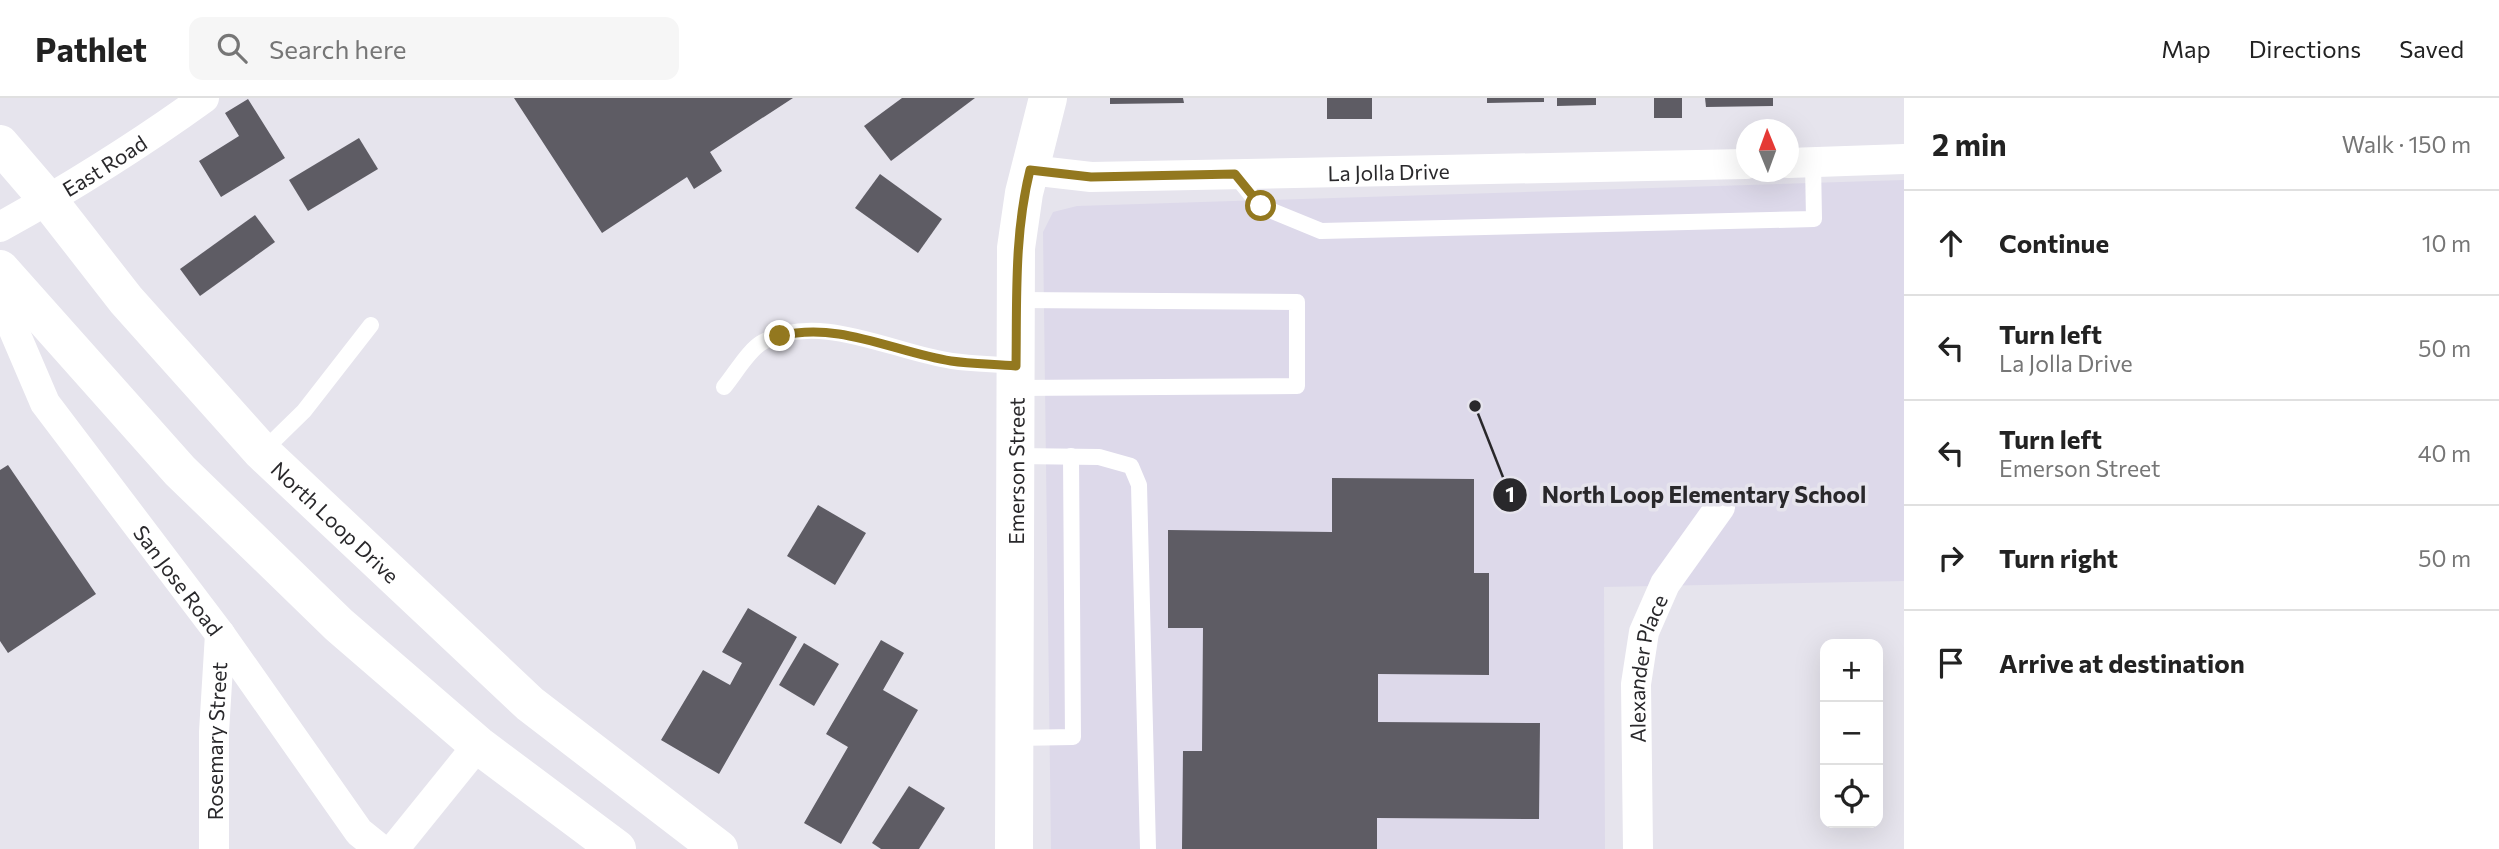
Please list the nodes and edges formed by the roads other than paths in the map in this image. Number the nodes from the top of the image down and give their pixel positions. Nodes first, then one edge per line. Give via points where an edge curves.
1 (204, 98) edge
2 (1048, 98) edge
3 (0, 144) edge
4 (1904, 159) edge
5 (1801, 163) edge
6 (1736, 164) edge
7 (1030, 170) junction
8 (1235, 174) junction
9 (48, 200) junction
10 (0, 227) edge
11 (0, 269) edge
12 (0, 298) edge
13 (1017, 300) junction
14 (370, 326) dead end
15 (1016, 377) junction
16 (724, 387) dead end
17 (262, 452) junction
18 (1016, 456) junction
19 (1071, 456) junction
20 (1720, 507) dead end
21 (220, 634) junction
22 (1016, 738) junction
23 (478, 745) junction
24 (214, 849) edge
25 (380, 849) edge
26 (394, 849) edge
27 (617, 849) edge
28 (719, 849) edge
29 (1014, 849) edge
30 (1148, 849) edge
31 (1639, 849) edge

1 - 9 street, East Road
2 - 7 main road, Emerson Street
3 - 9 main road, North Loop Drive
4 - 5 street
5 - 8 lane via 1814,219 1321,231 1261,206
6 - 8 street, La Jolla Drive
7 - 8 street, La Jolla Drive via 1091,177
7 - 13 main road, Emerson Street via 1016,248
9 - 10 street, East Road
9 - 17 main road, North Loop Drive via 126,300
11 - 23 main road via 180,471 339,625
12 - 21 street, San Jose Road via 45,402
13 - 15 main road, Emerson Street
13 - 15 lane via 1297,302 1297,386
14 - 17 lane via 304,411
15 - 16 lane via 870,340 794,332 755,348
15 - 18 main road, Emerson Street
17 - 28 main road, North Loop Drive via 530,704
18 - 19 lane
18 - 22 main road, Emerson Street
19 - 22 lane via 1073,737
19 - 30 lane via 1099,457 1130,466 1139,485
20 - 31 street, Alexander Place via 1665,584 1644,632 1636,684
21 - 24 street, Rosemary Street
21 - 25 street, San Jose Road via 359,832
22 - 29 main road, Emerson Street
23 - 26 street
23 - 27 main road

